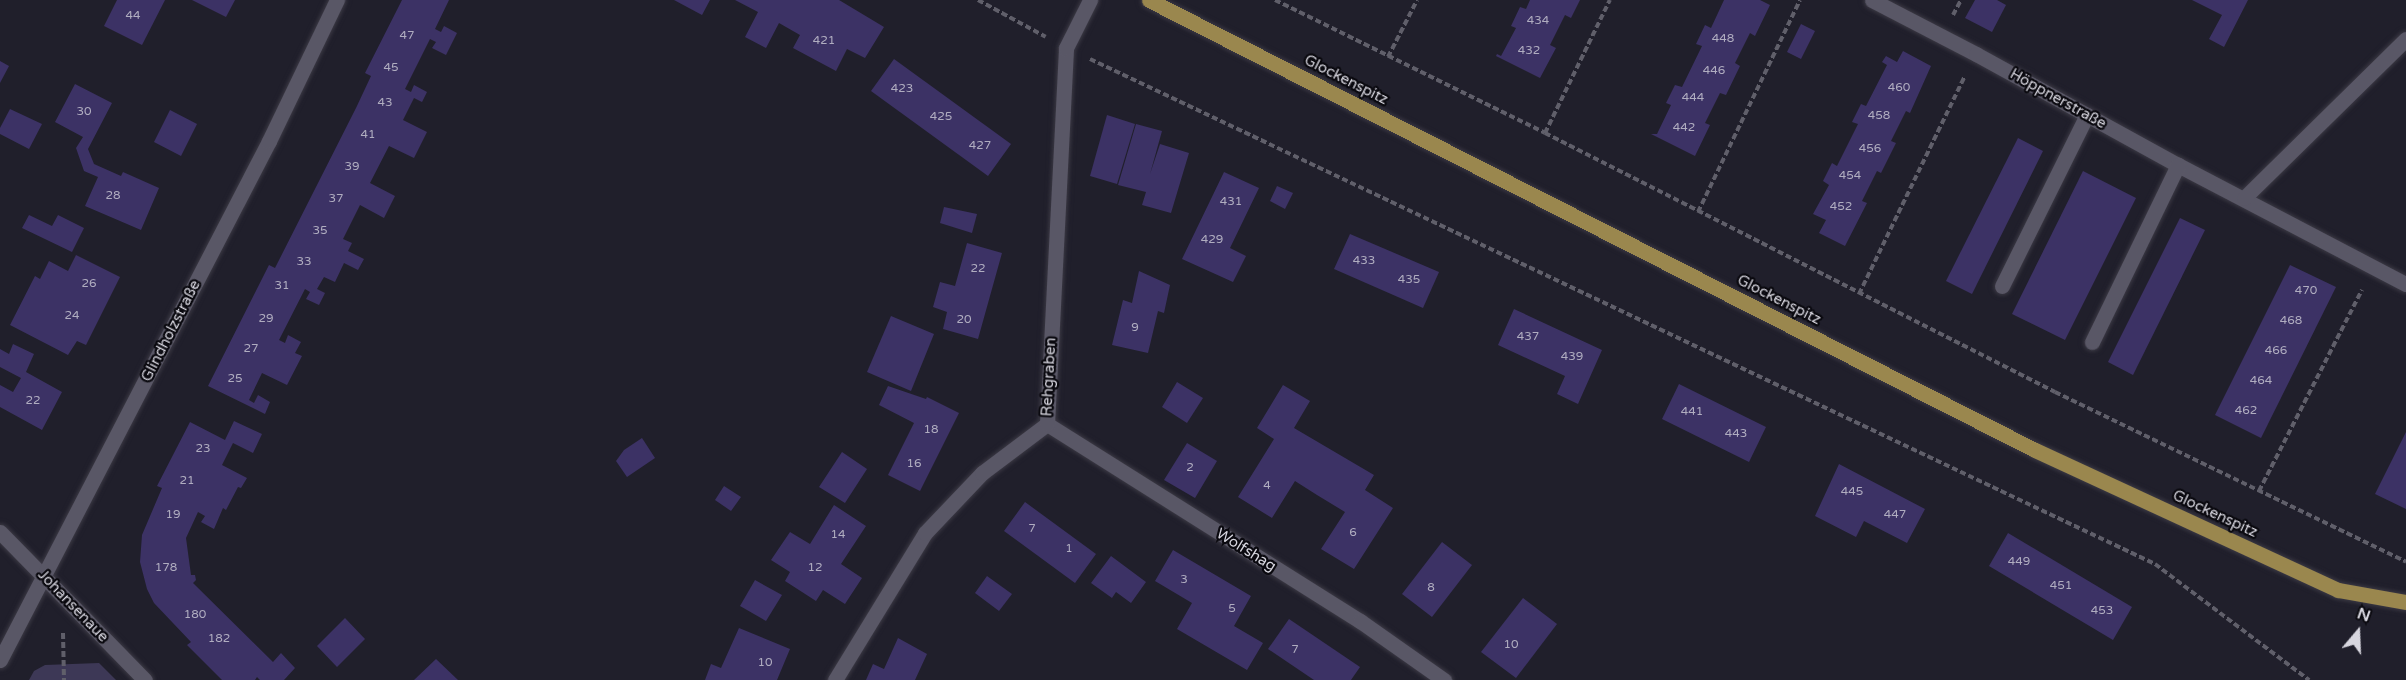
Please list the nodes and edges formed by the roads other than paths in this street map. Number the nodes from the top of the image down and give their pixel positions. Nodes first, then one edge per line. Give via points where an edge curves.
1 (337, 0) edge
2 (1090, 0) edge
3 (1149, 0) edge
4 (1872, 0) edge
5 (2406, 39) edge
6 (2086, 115) junction
7 (2178, 165) junction
8 (2244, 198) junction
9 (2406, 284) edge
10 (2002, 286) dead end
11 (2092, 342) dead end
12 (1047, 424) junction
13 (0, 532) edge
14 (44, 576) junction
15 (2406, 602) edge
16 (0, 660) edge
17 (145, 680) edge
18 (836, 680) edge
19 (1444, 680) edge

1 - 14 street, Glindholzstraße via 269,141
2 - 12 street, Rehgraben via 1066,48
3 - 15 main road, Glockenspitz via 2035,450 2338,590
4 - 6 street, Höppnerstraße
5 - 8 street
6 - 7 street, Höppnerstraße
6 - 10 street
7 - 8 street, Höppnerstraße
7 - 11 street
8 - 9 street, Höppnerstraße
12 - 18 street, Rehgraben via 982,473 925,533
12 - 19 street, Wolfshag via 1360,621
13 - 14 street, Johansenaue
14 - 16 street, Glindholzstraße
14 - 17 street, Johansenaue

